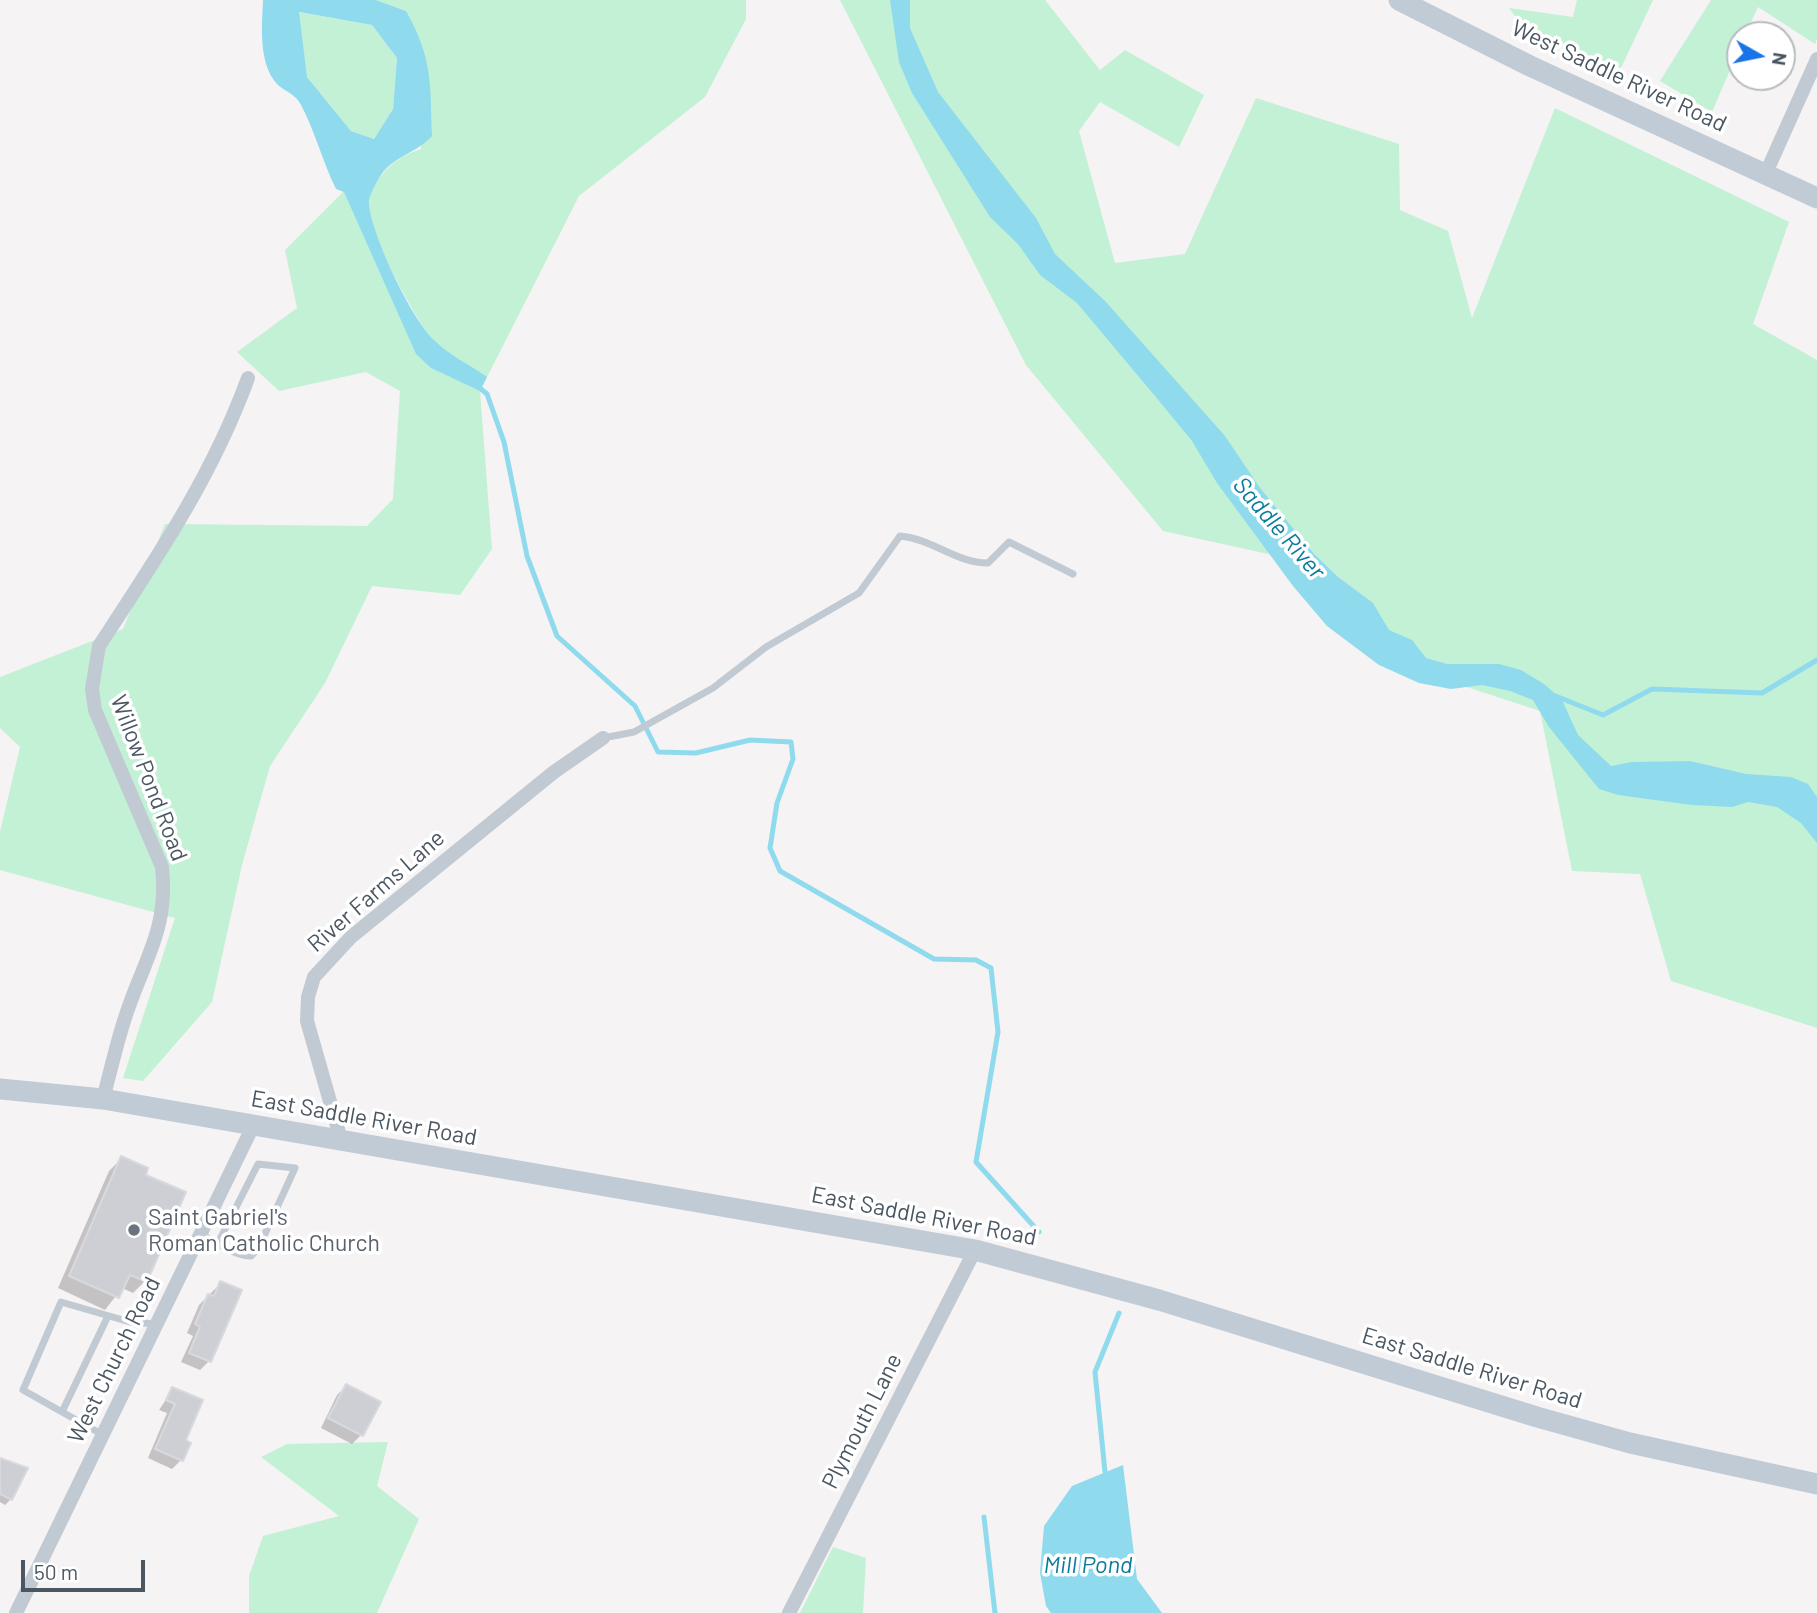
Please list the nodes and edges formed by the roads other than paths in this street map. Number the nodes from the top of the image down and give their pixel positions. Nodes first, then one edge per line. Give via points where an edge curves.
1 (1399, 0) edge
2 (1817, 59) edge
3 (1766, 173) junction
4 (1817, 198) edge
5 (248, 378) dead end
6 (1073, 574) dead end
7 (603, 738) joint
8 (0, 1089) edge
9 (103, 1099) junction
10 (253, 1126) junction
11 (341, 1140) junction
12 (220, 1193) junction
13 (238, 1201) junction
14 (200, 1234) junction
15 (218, 1243) junction
16 (975, 1250) junction
17 (108, 1316) junction
18 (156, 1324) junction
19 (62, 1412) junction
20 (103, 1435) junction
21 (1817, 1484) edge
22 (16, 1613) edge
23 (789, 1613) edge

1 - 3 street, West Saddle River Road via 1530,66
2 - 3 street
3 - 4 street, West Saddle River Road
5 - 9 street, Willow Pond Road via 186,513 99,646 93,666 94,710 162,867 164,889 157,938 124,1021
6 - 7 lane via 1009,542 988,563 970,563 921,538 900,536 859,593 766,647 713,688 634,732
7 - 11 street, River Farms Lane via 554,772 351,937 314,977 307,997 307,1021
8 - 9 street, East Saddle River Road
9 - 10 street, East Saddle River Road
10 - 11 street, East Saddle River Road
10 - 12 street, West Church Road
11 - 16 street, East Saddle River Road
12 - 13 lane
12 - 14 street, West Church Road
13 - 15 lane
13 - 15 lane via 258,1164 295,1168 251,1256
14 - 15 lane
14 - 18 street, West Church Road
16 - 21 street, East Saddle River Road via 1142,1295 1630,1443
16 - 23 street, Plymouth Lane
17 - 18 lane
17 - 19 lane
17 - 19 lane via 61,1302 23,1390
18 - 20 street, West Church Road
19 - 20 lane
20 - 22 street, West Church Road

